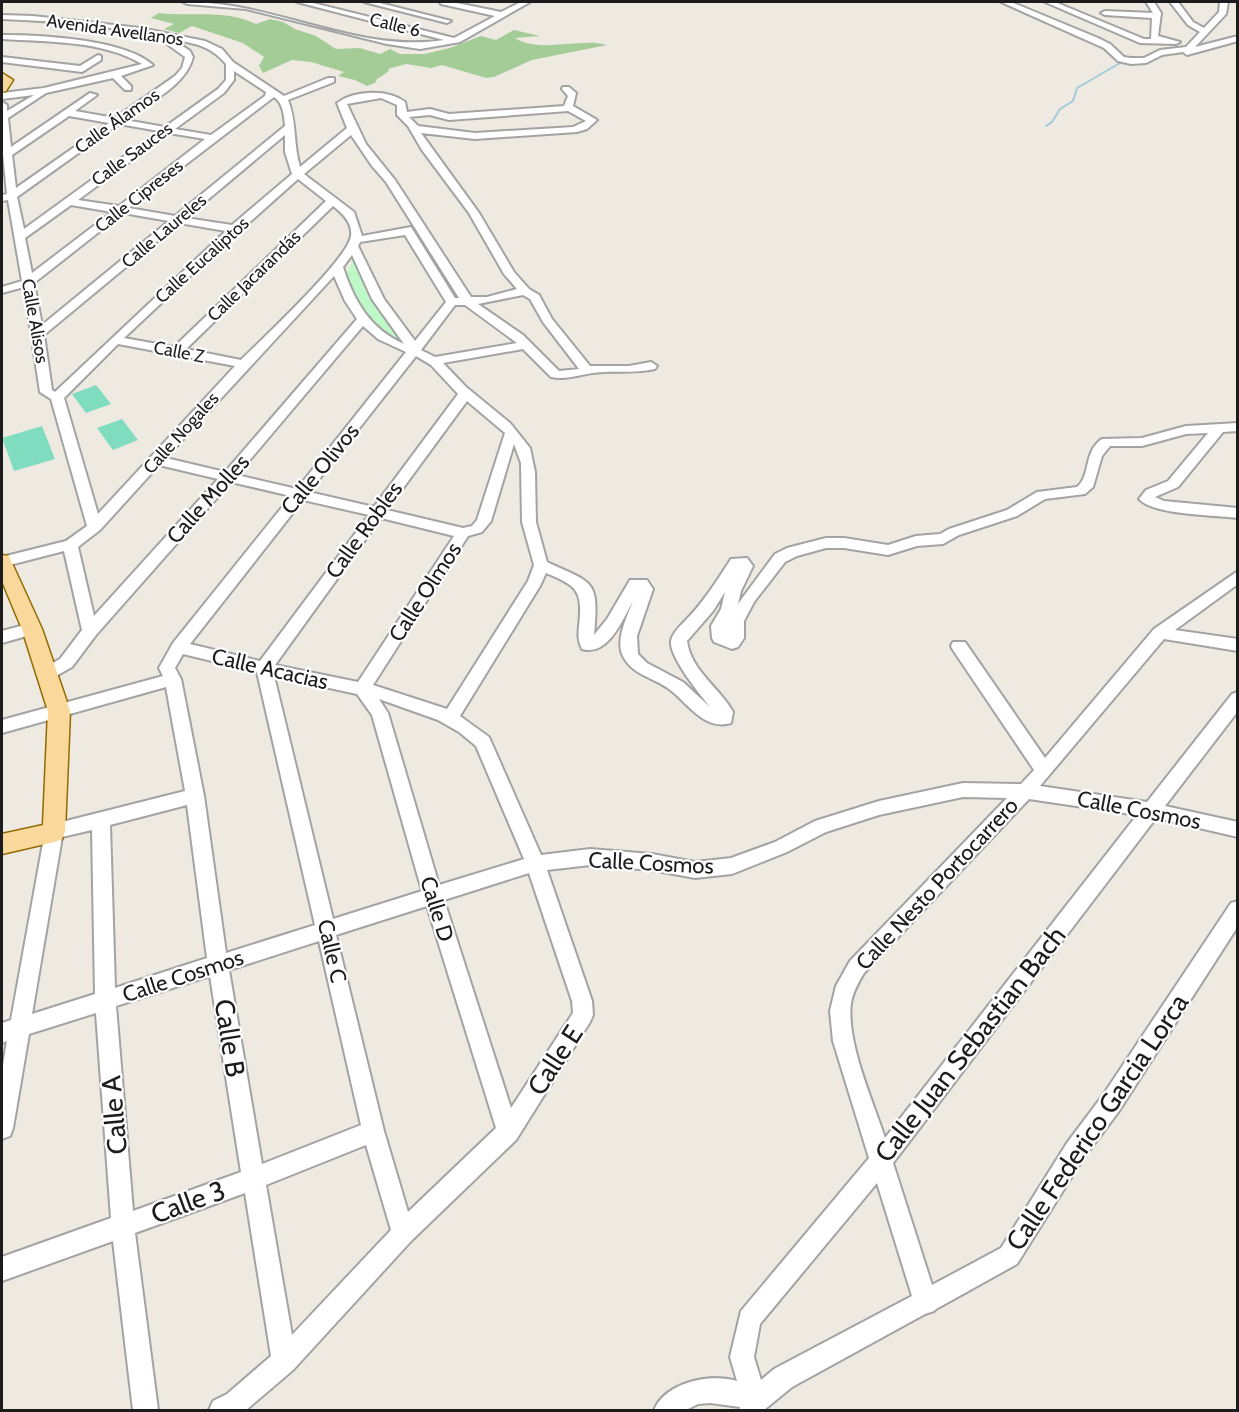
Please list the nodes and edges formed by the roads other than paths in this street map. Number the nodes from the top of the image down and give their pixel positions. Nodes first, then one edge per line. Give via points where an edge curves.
1 (187, 2) edge
2 (301, 2) edge
3 (368, 2) edge
4 (444, 2) edge
5 (523, 2) edge
6 (1005, 2) edge
7 (1049, 2) edge
8 (1150, 2) edge
9 (1174, 2) edge
10 (1224, 2) edge
11 (224, 3) edge
12 (345, 6) dead end
13 (336, 10) junction
14 (1106, 13) dead end
15 (503, 15) junction
16 (1157, 15) junction
17 (2, 17) edge
18 (447, 21) dead end
19 (1206, 31) junction
20 (156, 33) junction
21 (2, 37) edge
22 (1238, 38) edge
23 (442, 41) junction
24 (1148, 42) junction
25 (1178, 47) junction
26 (21, 54) dead end
27 (98, 58) dead end
28 (6, 60) edge
29 (1135, 61) junction
30 (39, 64) junction
31 (230, 64) junction
32 (29, 67) dead end
33 (115, 75) junction
34 (2, 76) edge
35 (331, 80) dead end
36 (2, 88) edge
37 (128, 88) dead end
38 (566, 89) dead end
39 (44, 91) junction
40 (270, 92) junction
41 (93, 95) dead end
42 (2, 96) edge
43 (283, 99) junction
44 (2, 105) edge
45 (570, 108) junction
46 (69, 113) junction
47 (402, 115) junction
48 (4, 117) junction
49 (116, 121) junction
50 (289, 127) junction
51 (353, 128) junction
52 (166, 129) junction
53 (415, 129) junction
54 (213, 138) junction
55 (8, 154) junction
56 (378, 170) junction
57 (297, 174) junction
58 (7, 197) edge
59 (333, 200) junction
60 (68, 201) junction
61 (120, 210) junction
62 (177, 220) junction
63 (235, 229) junction
64 (408, 231) junction
65 (21, 236) junction
66 (354, 243) junction
67 (337, 267) junction
68 (27, 283) junction
69 (2, 290) edge
70 (525, 291) junction
71 (466, 301) junction
72 (452, 302) junction
73 (362, 320) junction
74 (38, 334) junction
75 (115, 340) junction
76 (527, 345) junction
77 (416, 351) junction
78 (176, 352) junction
79 (434, 361) junction
80 (244, 364) junction
81 (651, 366) dead end
82 (587, 370) junction
83 (465, 394) junction
84 (57, 397) junction
85 (1238, 427) edge
86 (1219, 428) junction
87 (511, 433) junction
88 (156, 460) junction
89 (227, 478) junction
90 (297, 495) junction
91 (1238, 513) edge
92 (376, 514) junction
93 (95, 526) junction
94 (463, 533) junction
95 (70, 545) junction
96 (2, 561) edge
97 (541, 565) junction
98 (1238, 576) edge
99 (32, 629) junction
100 (90, 631) junction
101 (1160, 633) junction
102 (2, 637) edge
103 (1238, 645) edge
104 (959, 646) dead end
105 (179, 647) junction
106 (264, 668) junction
107 (48, 673) junction
108 (173, 680) junction
109 (362, 690) junction
110 (1238, 698) edge
111 (59, 711) junction
112 (450, 718) junction
113 (2, 726) edge
114 (1044, 771) junction
115 (1025, 791) junction
116 (195, 796) junction
117 (1152, 810) junction
118 (101, 819) junction
119 (1238, 830) edge
120 (54, 832) junction
121 (2, 844) edge
122 (535, 863) junction
123 (433, 896) junction
124 (1238, 909) edge
125 (327, 930) junction
126 (218, 964) junction
127 (105, 1001) junction
128 (10, 1031) edge
129 (2, 1128) edge
130 (373, 1131) junction
131 (508, 1132) junction
132 (880, 1162) junction
133 (253, 1179) junction
134 (123, 1225) junction
135 (403, 1233) junction
136 (2, 1269) edge
137 (926, 1303) junction
138 (284, 1361) junction
139 (753, 1406) edge
140 (146, 1410) edge
141 (222, 1410) edge
142 (667, 1410) edge

1 - 11 street
2 - 13 street, Calle 6
3 - 18 street
4 - 15 street
5 - 15 street
6 - 29 street via 1095,40 1120,59
7 - 24 street
8 - 16 street
9 - 19 street via 1188,22
10 - 19 street via 1227,13
11 - 23 street via 399,44 420,46
12 - 13 street
13 - 23 street, Calle 6
14 - 16 street
15 - 23 street, Calle 6 via 478,32
16 - 25 street via 1155,38
17 - 20 street, Avenida Avellanos
19 - 25 street via 1189,49
20 - 31 street, Avenida Avellanos via 210,46
20 - 49 street, Calle Álamos via 187,53 189,63 178,78
21 - 33 street via 112,50 149,64
22 - 25 street via 1219,41 1195,52
24 - 25 street
24 - 29 street
25 - 29 street
26 - 28 street
27 - 30 street via 82,69
28 - 30 street
30 - 32 street
31 - 40 street, Avenida Avellanos
31 - 52 street, Calle Sauces via 230,80 221,91
33 - 37 street
33 - 39 street
34 - 36 main road via 7,80
35 - 43 street
38 - 45 street via 573,95 567,103
39 - 42 street
39 - 48 street
40 - 43 street, Avenida Avellanos
40 - 54 street, Calle Cipreses via 269,97
41 - 46 street
43 - 50 street
44 - 48 street, Calle Alisos
45 - 47 street via 449,117 430,112
45 - 53 street via 592,121 574,130 488,136
46 - 49 street
46 - 55 street
47 - 51 street via 402,104 393,96 342,103
47 - 53 street
48 - 55 street, Calle Alisos
49 - 52 street
49 - 58 street, Calle Álamos
50 - 57 street via 290,152
50 - 62 street, Calle Laureles
51 - 56 street
51 - 57 street, Calle Eucaliptos
52 - 54 street
52 - 60 street, Calle Sauces
53 - 70 street
54 - 61 street, Calle Cipreses
55 - 58 street, Calle Alisos
56 - 64 street
56 - 71 street via 390,180
57 - 59 street
57 - 63 street, Calle Eucaliptos
58 - 65 street, Calle Alisos
59 - 66 street via 350,214 356,226
59 - 78 street, Calle Jacarandás
60 - 61 street
60 - 65 street, Calle Sauces
61 - 62 street
61 - 68 street, Calle Cipreses
62 - 63 street
62 - 74 street, Calle Laureles
63 - 75 street, Calle Eucaliptos
64 - 66 street
64 - 72 street
65 - 68 street, Calle Alisos
66 - 67 street
66 - 77 street via 378,298
67 - 73 street
67 - 80 street, Calle Nogales
68 - 69 street, Calle Cipreses
68 - 74 street, Calle Alisos
70 - 71 street
70 - 82 street via 535,297 547,320
71 - 72 street
71 - 76 street
72 - 77 street, Calle Olivos
73 - 77 street via 384,338
73 - 89 street, Calle Molles
74 - 84 street, Calle Alisos via 46,392
75 - 78 street, Calle Z
75 - 84 street, Calle Eucaliptos
76 - 79 street
76 - 82 street via 555,374
77 - 79 street
77 - 90 street, Calle Olivos
78 - 80 street, Calle Z
79 - 83 street
80 - 88 street, Calle Nogales
81 - 82 street
83 - 87 street
83 - 92 street, Calle Robles
84 - 93 street, Calle Alisos
85 - 86 street
86 - 91 street via 1173,484 1150,493 1146,499 1162,505
86 - 97 street via 1186,430 1142,442 1107,442 1095,456 1089,480 1080,491 1042,495 1012,513 943,539 929,538 888,550 826,543 792,552 780,558 748,599 736,621 736,638 728,643 720,638 719,626 746,566 736,563 708,607 679,641 701,685 725,712 722,720 694,704 667,680 647,672 630,652 628,635 645,585 636,585 600,640 591,646 586,638 587,595 583,586
87 - 94 street, Calle Olmos via 484,521 477,529
87 - 97 street via 524,450 528,518
88 - 89 street
88 - 93 street, Calle Nogales
89 - 90 street
89 - 100 street, Calle Molles
90 - 92 street
90 - 105 street, Calle Olivos
92 - 94 street
92 - 106 street, Calle Robles
93 - 95 street, Calle Nogales
94 - 109 street, Calle Olmos
95 - 96 street, Calle Nogales
95 - 100 street
96 - 99 main road
97 - 112 street via 535,582
98 - 101 street, Calle Nesto Portocarrero
99 - 102 street
99 - 107 main road
100 - 107 street, Calle Molles via 66,663
101 - 103 street
101 - 114 street, Calle Nesto Portocarrero
104 - 114 street
105 - 106 street, Calle Acacias
105 - 108 street, Calle B via 166,668
106 - 109 street, Calle Acacias
106 - 125 street, Calle C
107 - 111 main road
108 - 111 street
108 - 116 street, Calle B
109 - 112 street, Calle E
109 - 123 street, Calle D via 380,713
110 - 117 street, Calle Juan Sebastian Bach
111 - 113 street
111 - 120 main road
112 - 122 street, Calle E via 483,742
114 - 115 street, Calle Nesto Portocarrero
115 - 117 street, Calle Cosmos
115 - 122 street, Calle Cosmos via 963,790 879,808 821,826 732,866 695,870 590,857
115 - 132 street, Calle Nesto Portocarrero via 846,983 839,1007 843,1041
116 - 118 street
116 - 126 street, Calle B
117 - 119 street, Calle Cosmos
117 - 132 street, Calle Juan Sebastian Bach
118 - 120 street
118 - 127 street, Calle A
120 - 121 main road
120 - 128 street
122 - 123 street, Calle Cosmos
122 - 131 street, Calle E via 584,1015
123 - 125 street, Calle Cosmos
123 - 131 street, Calle D
124 - 137 street, Calle Federico Garcia Lorca via 1111,1103 1074,1151 1009,1256
125 - 126 street, Calle Cosmos
125 - 130 street, Calle C
126 - 127 street, Calle Cosmos
126 - 133 street, Calle B
127 - 128 street, Calle Cosmos
127 - 134 street, Calle A
128 - 129 street
130 - 133 street, Calle 3
130 - 135 street, Calle C
131 - 135 street, Calle E
132 - 137 street, Calle Nesto Portocarrero
132 - 139 street, Calle Juan Sebastian Bach via 749,1319 742,1357
133 - 134 street, Calle 3
133 - 138 street, Calle B
134 - 136 street, Calle 3
134 - 140 street, Calle A
135 - 138 street, Calle E
137 - 139 street, Calle Federico Garcia Lorca via 783,1378
138 - 141 street, Calle E
139 - 142 street via 738,1392 712,1388 676,1402

